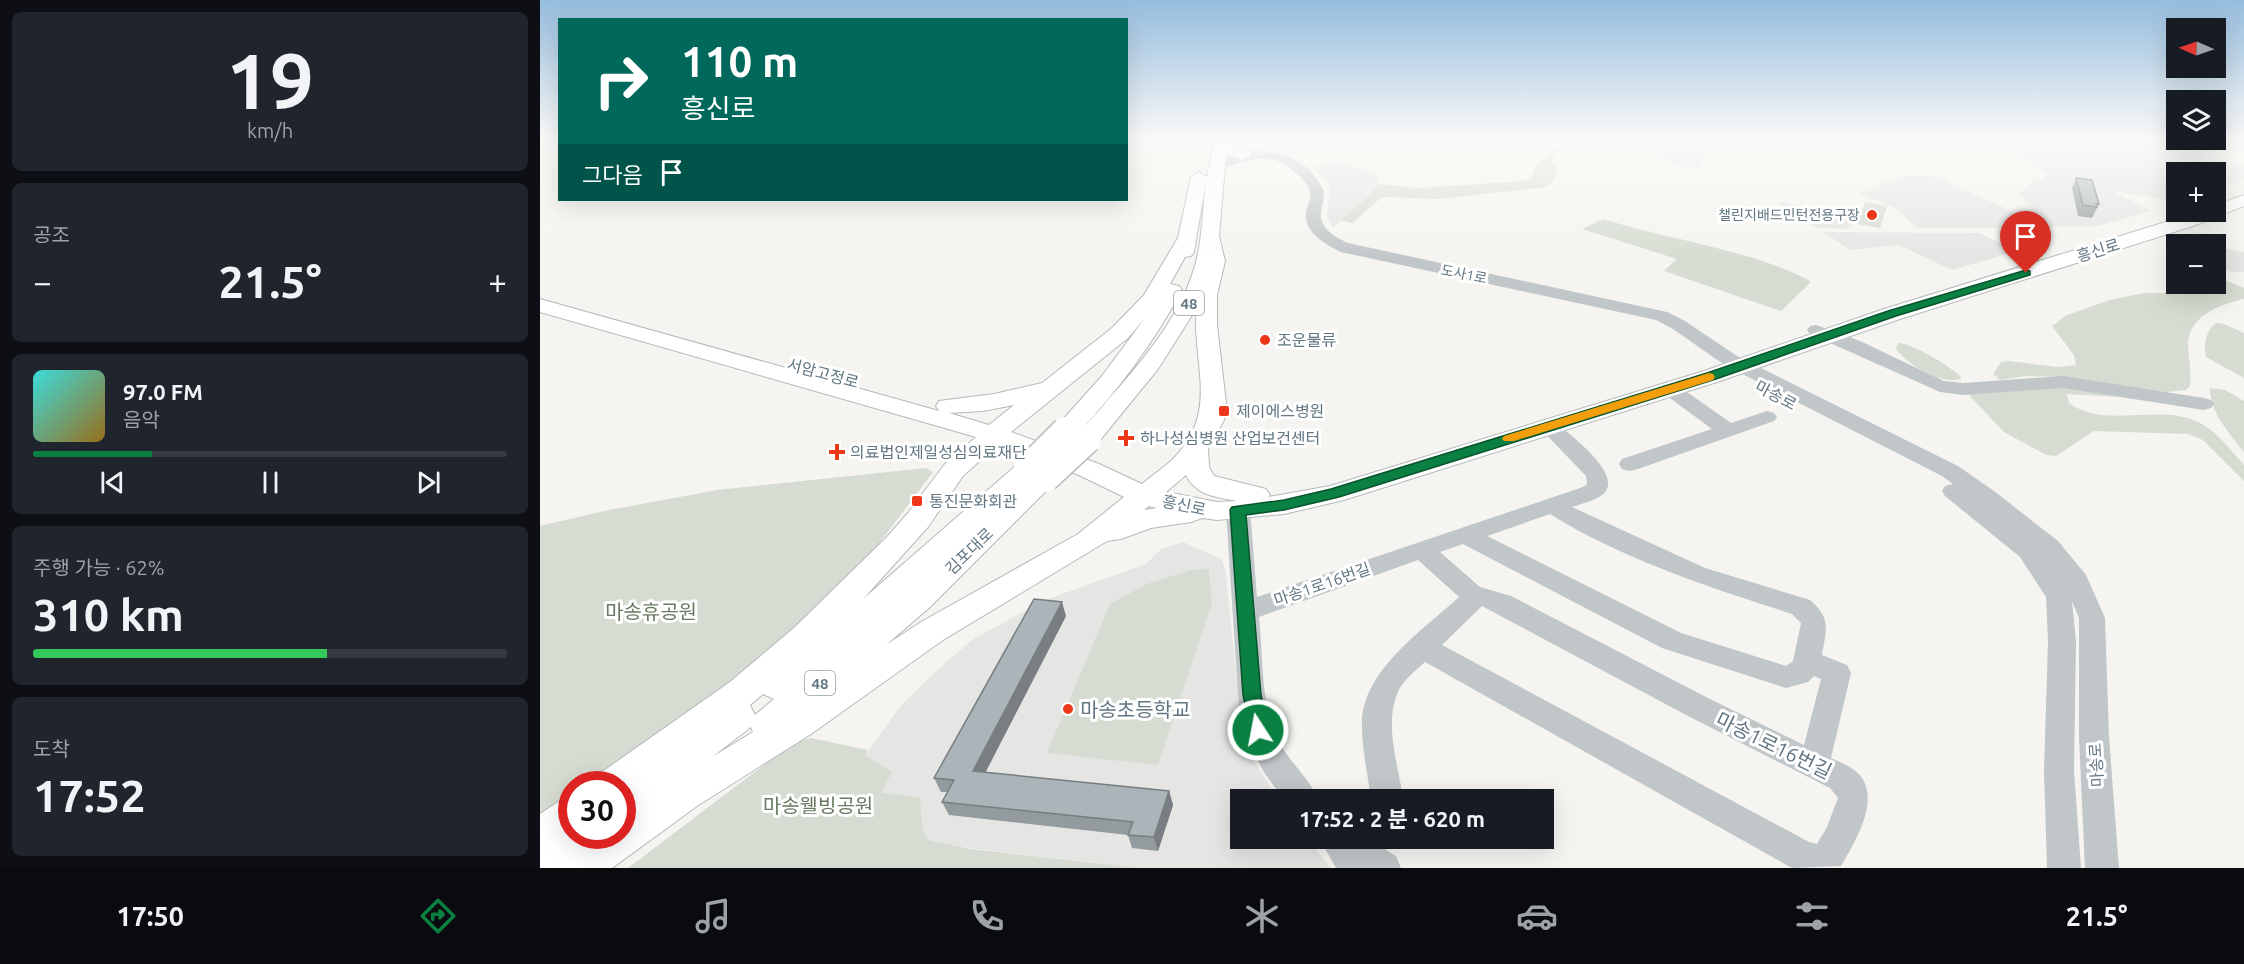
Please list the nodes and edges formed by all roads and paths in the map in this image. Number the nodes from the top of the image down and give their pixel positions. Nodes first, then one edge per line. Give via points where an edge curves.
1 (1210, 179) edge
2 (1210, 179) edge
3 (1308, 179) edge
4 (2244, 189) edge
5 (2226, 197) edge
6 (2244, 200) edge
7 (2166, 220) edge
8 (1198, 234) junction
9 (540, 294) edge
10 (540, 305) edge
11 (1823, 333) junction
12 (1734, 365) junction
13 (1066, 376) junction
14 (1670, 389) junction
15 (2204, 404) dead end
16 (942, 411) junction
17 (1767, 417) dead end
18 (1548, 426) junction
19 (999, 429) junction
20 (1729, 431) junction
21 (1196, 448) junction
22 (1630, 464) dead end
23 (1097, 466) joint
24 (954, 470) junction
25 (1036, 474) junction
26 (1152, 490) junction
27 (1237, 506) junction
28 (1553, 506) junction
29 (1466, 534) junction
30 (1088, 541) junction
31 (1422, 550) junction
32 (1475, 597) junction
33 (1247, 611) junction
34 (1422, 647) junction
35 (1807, 661) junction
36 (1814, 763) junction
37 (633, 771) edge
38 (1295, 789) edge
39 (1386, 789) edge
40 (636, 792) edge
41 (685, 793) junction
42 (558, 825) edge
43 (540, 837) edge
44 (558, 848) edge
45 (1352, 849) edge
46 (1368, 860) edge
47 (540, 861) edge
48 (579, 868) edge
49 (2064, 868) edge
50 (2102, 868) edge

1 - 8 main road, 김포대로 / 48
2 - 8 main road, 김포대로 / 48
3 - 12 street, 도사1로 via 1316,189 1316,226 1324,236 1347,249 1653,313 1679,325
4 - 5 main road
6 - 11 main road, 흥신로 via 2187,222
7 - 11 main road, 흥신로
8 - 13 main road via 1152,298 1120,333
8 - 21 main road via 1215,261 1207,295 1206,326 1214,403 1203,440
8 - 25 main road, 김포대로 / 48, bridge via 1205,267 1169,337 1126,396
9 - 16 main road, 서암고정로
10 - 16 main road, 서암고정로
11 - 12 main road, 흥신로
11 - 15 street via 1940,386 1963,389 2063,382
12 - 14 main road, 흥신로
12 - 27 main road, 흥신로 via 1314,488
12 - 49 street, 마송로 via 1927,472 2029,551 2059,596 2059,771
12 - 50 street, 마송로 via 1950,471 2049,547 2078,580 2092,618
13 - 16 main road via 1013,399
13 - 19 main road
14 - 18 main road, 흥신로
14 - 20 street
16 - 19 main road, 서암고정로
16 - 24 main road via 958,439
17 - 20 street
18 - 27 main road, 흥신로 via 1334,494 1284,505
18 - 28 street, 마송1로16번길 via 1599,480 1598,487 1591,492
19 - 23 main road, 서암고정로
19 - 24 main road
20 - 22 street
21 - 26 main road
21 - 27 main road via 1196,467 1203,482 1221,489
23 - 26 main road, 흥신로
24 - 37 main road via 918,520 869,575 773,667
25 - 40 main road, 김포대로 / 48 via 751,706
25 - 41 main road, 김포대로 / 48 via 919,599
26 - 27 main road, 흥신로
26 - 27 main road, 흥신로 via 1200,495
26 - 30 main road
27 - 30 main road via 1147,519
27 - 33 street
28 - 29 street, 마송1로16번길
28 - 35 street via 1696,574 1801,607 1814,623
29 - 31 street, 마송1로16번길
29 - 35 street via 1672,641 1786,677 1798,674
30 - 41 main road via 932,631 798,723
31 - 32 street
31 - 33 street, 마송1로16번길
32 - 34 street
32 - 36 street, 마송1로16번길 via 1502,603 1698,707
33 - 38 street via 1258,730
34 - 36 street, 마송1로16번길 via 1804,857 1819,860 1829,855 1841,835 1854,798 1841,778
34 - 39 street via 1394,674 1378,707 1376,725
35 - 36 street via 1837,673
41 - 48 main road, 김포대로 / 48
42 - 43 main road
44 - 47 main road
45 - 46 street

